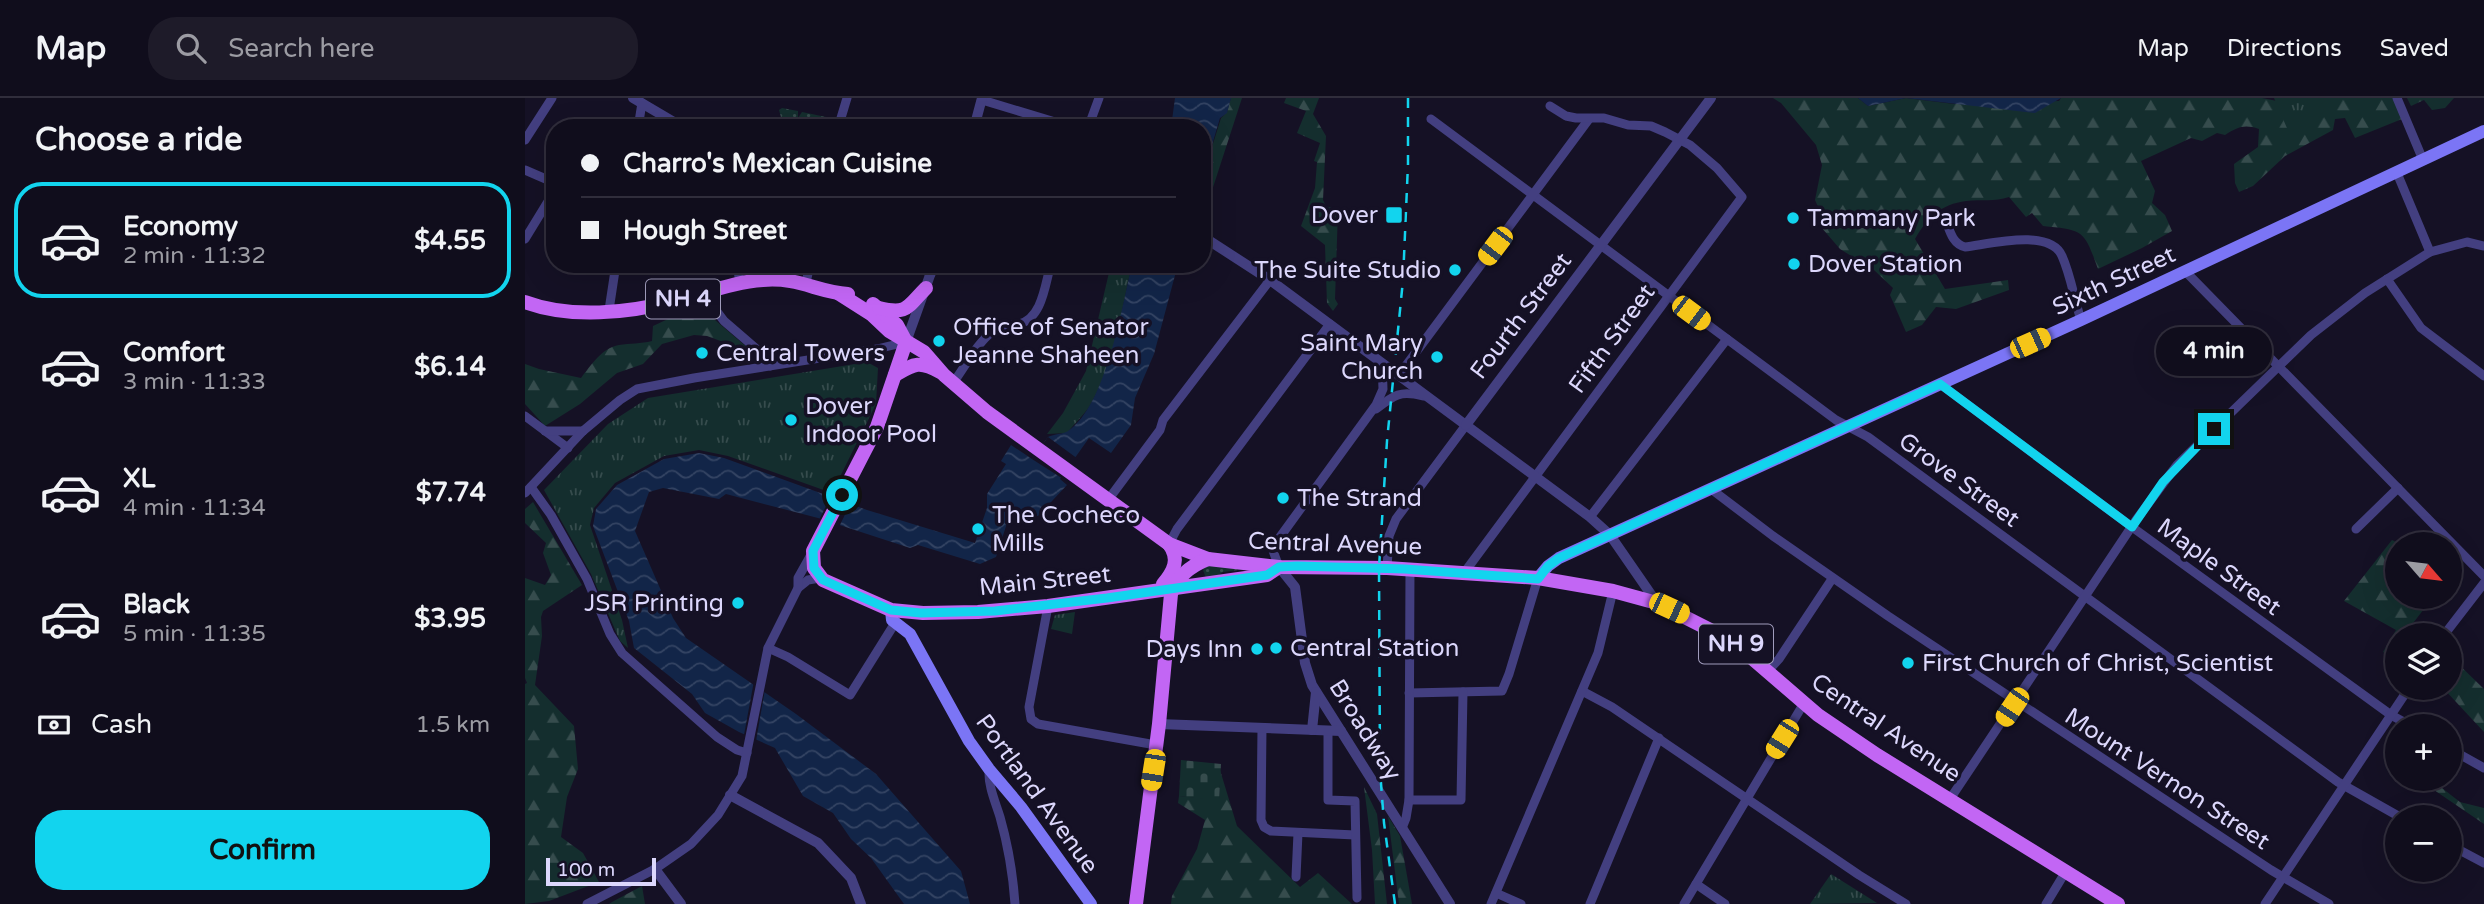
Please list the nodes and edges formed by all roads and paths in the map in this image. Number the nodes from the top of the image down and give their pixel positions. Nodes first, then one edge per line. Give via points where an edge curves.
1 (552, 98) edge
2 (847, 98) edge
3 (1098, 98) edge
4 (1711, 98) edge
5 (2397, 98) edge
6 (982, 99) edge
7 (637, 101) edge
8 (1550, 106) dead end
9 (638, 119) edge
10 (668, 119) edge
11 (841, 119) edge
12 (976, 119) edge
13 (1046, 119) edge
14 (1092, 119) edge
15 (1431, 119) dead end
16 (1589, 119) junction
17 (2484, 131) edge
18 (525, 140) edge
19 (1681, 140) junction
20 (2423, 160) junction
21 (525, 170) edge
22 (2397, 173) junction
23 (546, 179) edge
24 (1533, 195) junction
25 (546, 205) edge
26 (1945, 221) dead end
27 (525, 239) edge
28 (1211, 242) edge
29 (1600, 246) junction
30 (2484, 246) edge
31 (2430, 252) junction
32 (2185, 271) junction
33 (615, 273) edge
34 (738, 273) edge
35 (808, 273) edge
36 (1048, 273) edge
37 (930, 275) edge
38 (2387, 279) junction
39 (1270, 280) junction
40 (740, 283) junction
41 (806, 283) junction
42 (703, 293) junction
43 (838, 293) junction
44 (1668, 296) junction
45 (525, 302) edge
46 (878, 307) junction
47 (610, 310) junction
48 (2081, 320) junction
49 (1330, 324) junction
50 (1727, 339) junction
51 (906, 342) junction
52 (1382, 363) junction
53 (2279, 365) junction
54 (770, 366) junction
55 (895, 375) junction
56 (1399, 376) junction
57 (2484, 376) edge
58 (949, 379) junction
59 (1940, 384) junction
60 (1428, 397) junction
61 (1372, 412) junction
62 (525, 416) edge
63 (1466, 425) junction
64 (1848, 426) junction
65 (545, 431) junction
66 (583, 431) junction
67 (568, 448) junction
68 (1539, 472) junction
69 (2398, 488) junction
70 (1711, 489) junction
71 (528, 490) edge
72 (1108, 500) junction
73 (1590, 517) junction
74 (2132, 527) junction
75 (2356, 528) dead end
76 (1610, 535) junction
77 (1169, 544) junction
78 (813, 551) junction
79 (1202, 561) junction
80 (1279, 567) junction
81 (1387, 568) junction
82 (1410, 569) junction
83 (1633, 570) junction
84 (1464, 573) junction
85 (2483, 575) edge
86 (820, 578) junction
87 (1538, 579) junction
88 (1832, 579) junction
89 (1203, 583) junction
90 (1174, 587) junction
91 (798, 588) junction
92 (1156, 590) junction
93 (1613, 591) junction
94 (1631, 595) junction
95 (2086, 596) junction
96 (1657, 603) junction
97 (1048, 606) junction
98 (921, 613) junction
99 (893, 617) junction
100 (2452, 623) edge
101 (910, 634) junction
102 (768, 648) junction
103 (1768, 671) junction
104 (1582, 691) junction
105 (1316, 692) junction
106 (1463, 692) junction
107 (1409, 693) junction
108 (2016, 701) junction
109 (1804, 703) junction
110 (2390, 714) edge
111 (1159, 724) junction
112 (2385, 724) edge
113 (1262, 728) junction
114 (1312, 730) junction
115 (1328, 731) junction
116 (1341, 731) junction
117 (1659, 738) junction
118 (1156, 745) junction
119 (747, 753) junction
120 (2462, 756) edge
121 (2484, 768) edge
122 (989, 769) junction
123 (2343, 786) junction
124 (730, 795) junction
125 (1747, 798) junction
126 (1950, 799) junction
127 (1409, 800) junction
128 (2385, 809) edge
129 (1402, 828) junction
130 (1298, 833) junction
131 (1355, 835) junction
132 (2462, 851) edge
133 (2484, 863) edge
134 (655, 869) junction
135 (2066, 871) junction
136 (1296, 877) dead end
137 (2283, 878) junction
138 (1696, 884) junction
139 (1496, 893) junction
140 (1357, 898) dead end
141 (587, 904) edge
142 (681, 904) edge
143 (861, 904) edge
144 (1015, 904) edge
145 (1091, 904) edge
146 (1136, 904) edge
147 (1450, 904) edge
148 (1491, 904) edge
149 (1521, 904) edge
150 (1590, 904) edge
151 (1683, 904) edge
152 (1725, 904) edge
153 (1906, 904) edge
154 (2046, 904) edge
155 (2118, 904) edge
156 (2265, 904) edge
157 (2329, 904) edge

1 - 18 street
2 - 11 street
3 - 14 street
4 - 19 street, Fourth Street
5 - 20 street
6 - 12 street
6 - 13 street
7 - 9 street
7 - 10 street
8 - 16 street via 1566,116
15 - 24 street, Grove Street
16 - 19 street via 1651,126
16 - 24 street
17 - 20 main road, Sixth Street
19 - 29 street, Fourth Street
19 - 44 street, Fifth Street via 1717,167 1742,197
20 - 22 main road, Sixth Street
21 - 23 street
22 - 31 street
22 - 32 main road, Sixth Street
24 - 29 street, Grove Street
24 - 56 street
25 - 27 street
26 - 48 street via 1955,242 1965,247 2039,239 2054,245 2063,258
28 - 39 street
29 - 44 street, Grove Street
29 - 63 street, Fourth Street
30 - 31 street via 2467,242
31 - 38 street
32 - 48 main road, Sixth Street
32 - 53 street
33 - 47 street
34 - 40 street
35 - 41 street
36 - 58 street via 1033,317 996,329
37 - 46 main road via 901,311
37 - 51 street
38 - 53 street
38 - 57 street via 2421,328
39 - 49 street
39 - 72 street
40 - 41 main road, Central Avenue / NH 4 via 778,279
40 - 42 main road, Central Avenue / NH 4
41 - 43 main road, Central Avenue / NH 4
42 - 47 main road, Central Avenue / NH 4 via 653,306
42 - 54 street via 717,314 767,358
43 - 46 main road, Central Avenue / NH 4
43 - 51 main road, Central Avenue / NH 4
44 - 50 street, Grove Street
44 - 68 street, Fifth Street
45 - 47 main road, Central Avenue / NH 4 via 559,310
46 - 51 main road, Central Avenue / NH 4 via 902,331
48 - 59 main road, Sixth Street
49 - 52 street
49 - 77 street
50 - 64 street, Grove Street
50 - 73 street
51 - 54 street
51 - 55 main road
51 - 58 main road, Central Avenue / NH 4 via 924,352
52 - 56 street
52 - 61 street via 1383,389
53 - 69 street
53 - 74 street via 2177,465
54 - 66 street via 637,389
55 - 58 main road via 913,364 925,365
55 - 78 main road via 877,427
56 - 60 street
58 - 72 main road, Central Avenue / NH 4
59 - 64 main road, Sixth Street
59 - 74 street, Maple Street
60 - 61 street via 1397,394
60 - 63 street
61 - 80 street via 1272,548
62 - 65 street
63 - 68 street
63 - 81 street, Fourth Street via 1391,528
64 - 70 main road, Sixth Street
64 - 95 street, Grove Street
65 - 66 street
65 - 67 street
66 - 67 street
67 - 71 street
68 - 73 street
68 - 84 street, Fifth Street
69 - 75 street
69 - 85 street
70 - 76 main road, Sixth Street
70 - 88 street, Mount Vernon Street
71 - 119 street via 575,556 622,653 717,737
72 - 77 main road, Central Avenue / NH 4
73 - 76 street
74 - 95 street
74 - 110 street, Maple Street
76 - 83 street
76 - 87 main road, Sixth Street via 1559,558
77 - 79 main road, Central Avenue / NH 4
77 - 92 main road via 1175,551 1175,567
78 - 86 main road
78 - 91 street via 798,578
79 - 80 main road, Central Avenue / NH 4
79 - 89 main road via 1199,578
79 - 90 main road via 1190,566
80 - 81 main road, Central Avenue / NH 9
80 - 89 main road, Main Street / NH 9 via 1267,575
80 - 105 street, Broadway via 1295,587 1305,663
81 - 82 main road, Central Avenue / NH 9
82 - 84 main road, Central Avenue / NH 9
82 - 107 street
83 - 94 street
83 - 96 street
84 - 87 main road, Central Avenue / NH 9
85 - 100 street
86 - 91 street
86 - 99 main road, Main Street
87 - 93 main road, Central Avenue / NH 9
87 - 106 street via 1504,688
88 - 103 street
88 - 108 street, Mount Vernon Street
89 - 90 main road, Main Street / NH 9
90 - 92 main road, Main Street
90 - 111 main road
91 - 102 street
92 - 97 main road, Main Street
93 - 94 main road, Central Avenue / NH 9
93 - 104 street via 1601,643
94 - 96 main road, Central Avenue / NH 9
95 - 108 street
95 - 123 street, Grove Street
96 - 103 main road, Central Avenue / NH 9 via 1725,636
97 - 98 main road, Main Street
97 - 118 street via 1030,717 1038,724
98 - 99 main road, Main Street
98 - 101 main road
99 - 101 main road, Portland Avenue
99 - 102 street via 850,695
101 - 122 main road, Portland Avenue
102 - 119 street
103 - 109 main road, Central Avenue / NH 9
104 - 117 street
104 - 139 street
105 - 114 street
105 - 116 street, Broadway
106 - 107 street
106 - 127 street via 1461,800
107 - 127 street
108 - 126 street
108 - 137 street, Mount Vernon Street
109 - 125 street
109 - 126 main road, Central Avenue / NH 9
111 - 113 street
111 - 118 main road
112 - 123 street
113 - 114 street
113 - 130 street via 1262,824 1271,831
114 - 115 street
115 - 116 street
115 - 131 street via 1328,800 1355,801
116 - 129 street, Broadway
117 - 125 street
117 - 150 street
118 - 146 main road
119 - 124 street via 742,776
120 - 121 street
122 - 144 street
122 - 145 main road, Portland Avenue
123 - 128 street, Grove Street
123 - 137 street
124 - 134 street via 691,844
124 - 143 street via 818,843 851,878
125 - 138 street
125 - 153 street
126 - 135 main road, Central Avenue / NH 9
127 - 129 street
129 - 147 street, Broadway
130 - 131 street
130 - 136 street
131 - 140 street
132 - 133 street
134 - 141 street
134 - 142 street
135 - 154 street
135 - 155 main road, Central Avenue / NH 9
137 - 156 street
137 - 157 street, Mount Vernon Street
138 - 151 street
138 - 152 street
139 - 148 street
139 - 149 street

